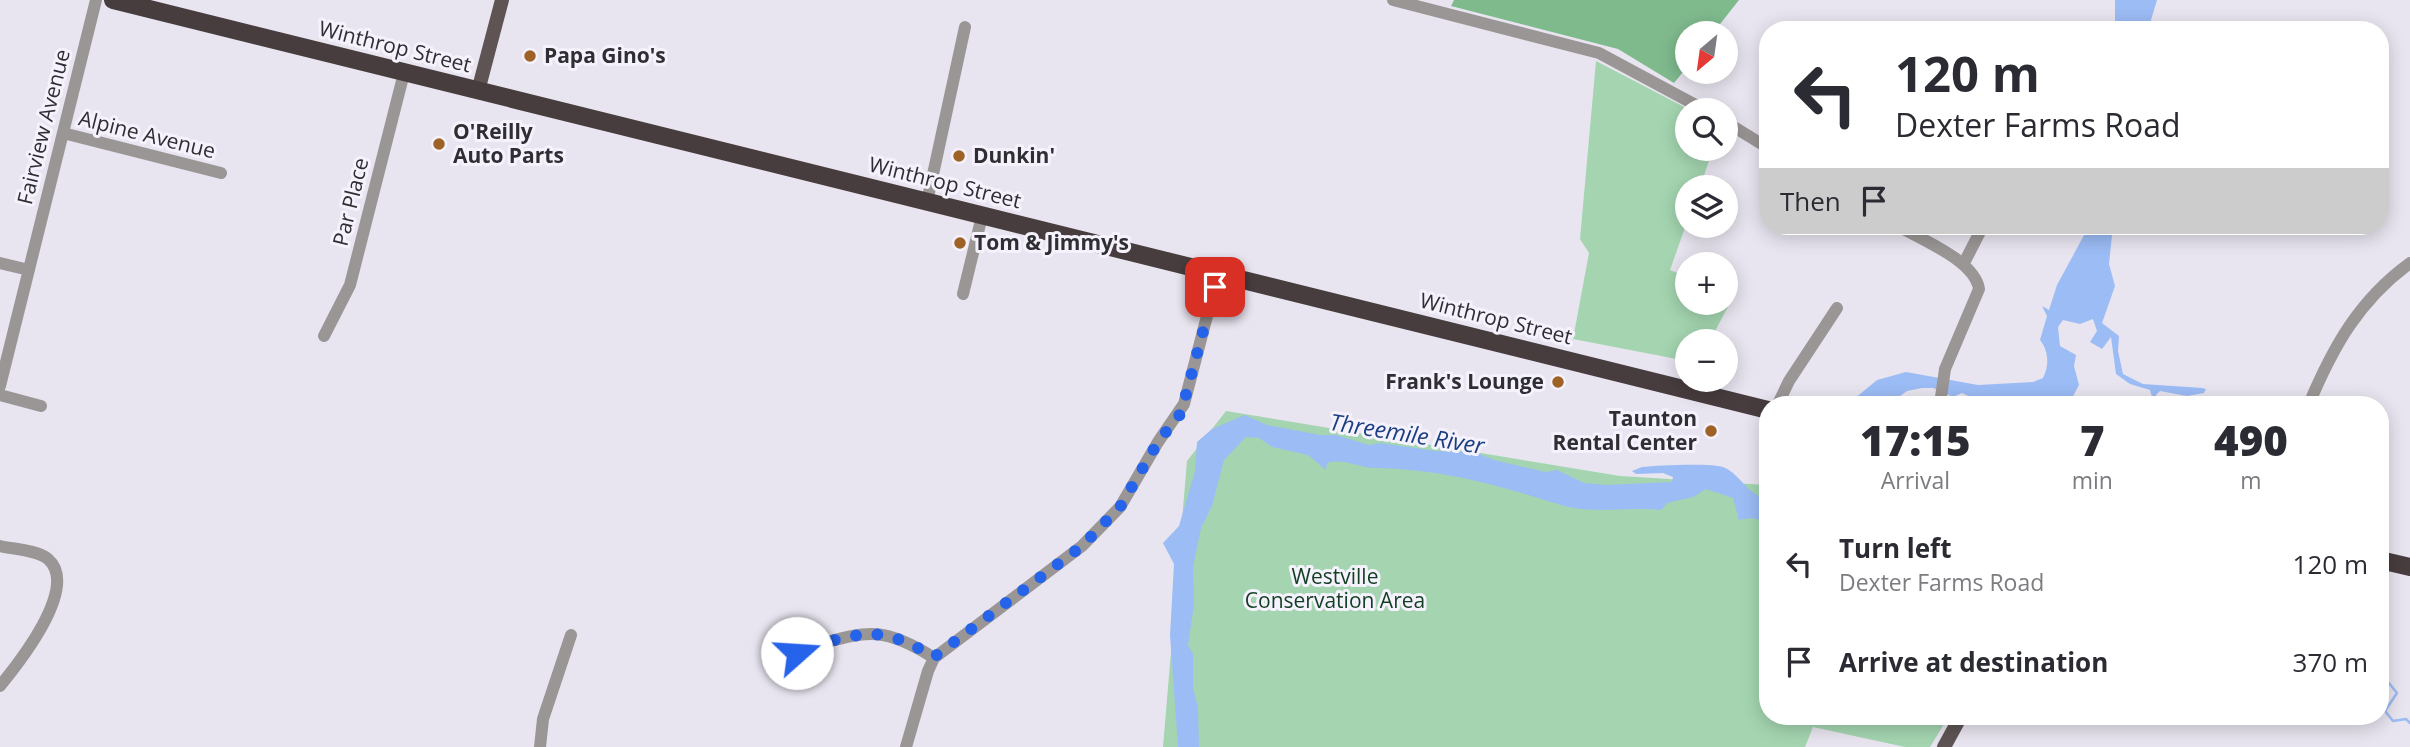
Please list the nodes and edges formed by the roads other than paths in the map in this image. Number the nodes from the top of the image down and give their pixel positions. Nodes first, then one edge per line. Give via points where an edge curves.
1 (96, 0) edge
2 (113, 0) edge
3 (502, 0) edge
4 (1393, 0) edge
5 (965, 27) dead end
6 (404, 73) junction
7 (478, 91) junction
8 (1683, 98) edge
9 (1738, 129) edge
10 (63, 133) junction
11 (1759, 142) edge
12 (222, 173) dead end
13 (927, 202) junction
14 (982, 216) junction
15 (1914, 235) edge
16 (1978, 235) edge
17 (0, 263) edge
18 (1964, 263) junction
19 (2410, 263) edge
20 (29, 270) junction
21 (1218, 274) junction
22 (963, 294) dead end
23 (1837, 308) dead end
24 (324, 336) dead end
25 (0, 386) edge
26 (0, 395) edge
27 (1782, 396) edge
28 (1941, 396) edge
29 (2312, 396) edge
30 (41, 406) dead end
31 (1759, 408) edge
32 (0, 546) edge
33 (2389, 562) edge
34 (2410, 567) edge
35 (571, 635) dead end
36 (796, 650) dead end
37 (934, 657) junction
38 (0, 686) edge
39 (1956, 725) edge
40 (540, 747) edge
41 (906, 747) edge
42 (1944, 747) edge

1 - 10 street, Fairview Avenue
2 - 6 highway, Winthrop Street
3 - 7 main road
4 - 8 street via 1599,53
5 - 13 street
6 - 7 highway, Winthrop Street
6 - 24 street, Par Place via 350,285
7 - 13 highway, Winthrop Street
9 - 11 street
10 - 12 street, Alpine Avenue
10 - 20 street, Fairview Avenue
13 - 14 highway, Winthrop Street
14 - 21 highway, Winthrop Street
14 - 22 street
15 - 18 street
16 - 18 street
17 - 20 street
18 - 28 street via 1977,278 1979,289 1944,372
19 - 29 street via 2379,288 2353,318
20 - 25 street, Fairview Avenue
21 - 31 highway, Winthrop Street
21 - 37 street via 1184,404 1120,507 1082,546
23 - 27 street
26 - 30 street
32 - 38 street via 48,559 54,571 51,605 34,641
33 - 34 highway
35 - 40 street via 543,719
36 - 37 street via 876,633 899,637
37 - 41 street
39 - 42 main road

